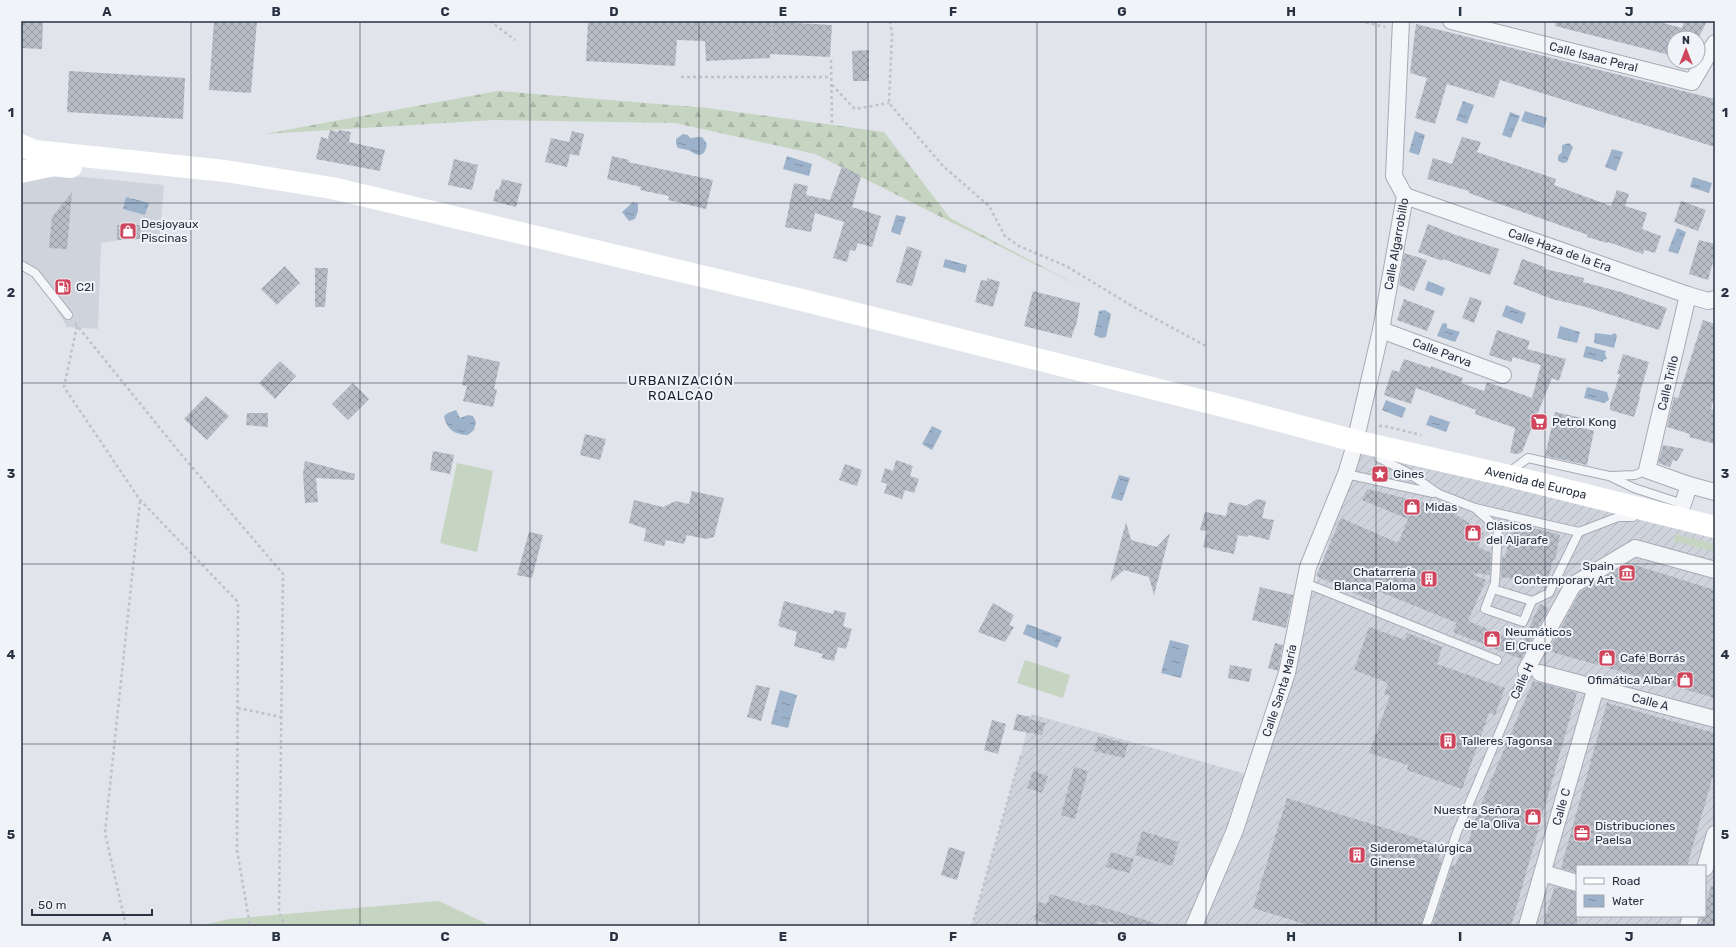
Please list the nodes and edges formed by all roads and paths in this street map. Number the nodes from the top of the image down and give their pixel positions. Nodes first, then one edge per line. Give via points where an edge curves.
1 (490, 21) edge
2 (771, 21) edge
3 (890, 21) edge
4 (1360, 21) edge
5 (1451, 21) edge
6 (1401, 26) edge
7 (515, 40) dead end
8 (1715, 43) edge
9 (773, 46) dead end
10 (830, 60) dead end
11 (682, 77) dead end
12 (831, 77) junction
13 (832, 85) junction
14 (889, 103) junction
15 (832, 124) dead end
16 (21, 145) edge
17 (21, 172) edge
18 (1405, 196) junction
19 (21, 265) edge
20 (1688, 295) junction
21 (1715, 299) edge
22 (68, 315) joint
23 (77, 326) junction
24 (1381, 330) junction
25 (1206, 346) dead end
26 (1504, 375) dead end
27 (1354, 446) junction
28 (1379, 458) junction
29 (1647, 470) junction
30 (1346, 474) junction
31 (1505, 475) junction
32 (1609, 476) junction
33 (1715, 492) edge
34 (1439, 494) junction
35 (1686, 494) junction
36 (140, 500) junction
37 (1475, 508) junction
38 (1715, 516) edge
39 (1633, 517) junction
40 (1715, 527) edge
41 (1579, 532) junction
42 (1715, 537) edge
43 (1715, 570) edge
44 (1305, 583) junction
45 (1493, 589) junction
46 (1532, 601) junction
47 (1497, 660) dead end
48 (1533, 672) junction
49 (1596, 688) junction
50 (238, 708) junction
51 (281, 717) junction
52 (1715, 719) edge
53 (1021, 754) dead end
54 (1715, 834) edge
55 (1706, 865) edge
56 (1543, 873) junction
57 (1576, 883) edge
58 (126, 926) edge
59 (250, 926) edge
60 (285, 926) edge
61 (972, 926) edge
62 (1194, 926) edge
63 (1426, 926) edge
64 (1528, 926) edge

1 - 7 path
2 - 9 path
3 - 14 path via 892,34
4 - 6 path
5 - 8 street, Calle Isaac Peral via 1692,82
6 - 18 street, Calle Algarrobillo via 1394,176
10 - 12 path
11 - 12 path
12 - 13 path
13 - 14 path via 855,109
13 - 15 path
14 - 25 path via 943,166 989,206 1005,236 1019,246 1066,266
16 - 27 main road via 35,151 225,171 332,188 826,306 1243,411
17 - 27 main road via 53,165 208,181 304,196
18 - 20 street, Calle Haza de la Era
18 - 24 street, Calle Algarrobillo
19 - 22 lane via 35,273
20 - 21 street, Calle Haza de la Era via 1708,301
20 - 29 street, Calle Trillo
22 - 23 path
23 - 36 path via 64,387
23 - 51 path via 283,574
24 - 26 street, Calle Parva
24 - 27 street, Calle Algarrobillo
27 - 28 main road, Avenida de Europa
27 - 30 street, Calle Santa María
27 - 31 main road, Avenida de Europa
28 - 34 lane
28 - 39 main road, Avenida de Europa
29 - 32 lane via 1636,475
29 - 35 street
30 - 34 lane
30 - 44 street, Calle Santa María via 1308,567
31 - 32 lane via 1528,458
31 - 40 main road, Avenida de Europa
32 - 35 lane via 1634,488
33 - 35 street
34 - 37 lane
35 - 38 main road
36 - 50 path via 238,602
36 - 58 path via 105,833
37 - 41 lane
37 - 45 lane via 1498,529
39 - 41 lane via 1618,517
39 - 42 main road, Avenida de Europa
41 - 46 lane via 1549,593
43 - 48 street, Calle H via 1635,548 1573,585
44 - 47 lane
44 - 62 street, Calle Santa María via 1287,673 1235,830
45 - 46 lane
45 - 46 lane via 1485,609 1523,622
48 - 49 street, Calle A
48 - 63 lane, Calle H via 1457,832
49 - 52 street, Calle A
49 - 56 street, Calle C
50 - 51 path
50 - 59 path via 237,850
51 - 60 path via 279,912
53 - 61 path
54 - 55 street
56 - 57 street
56 - 64 street, Calle C

